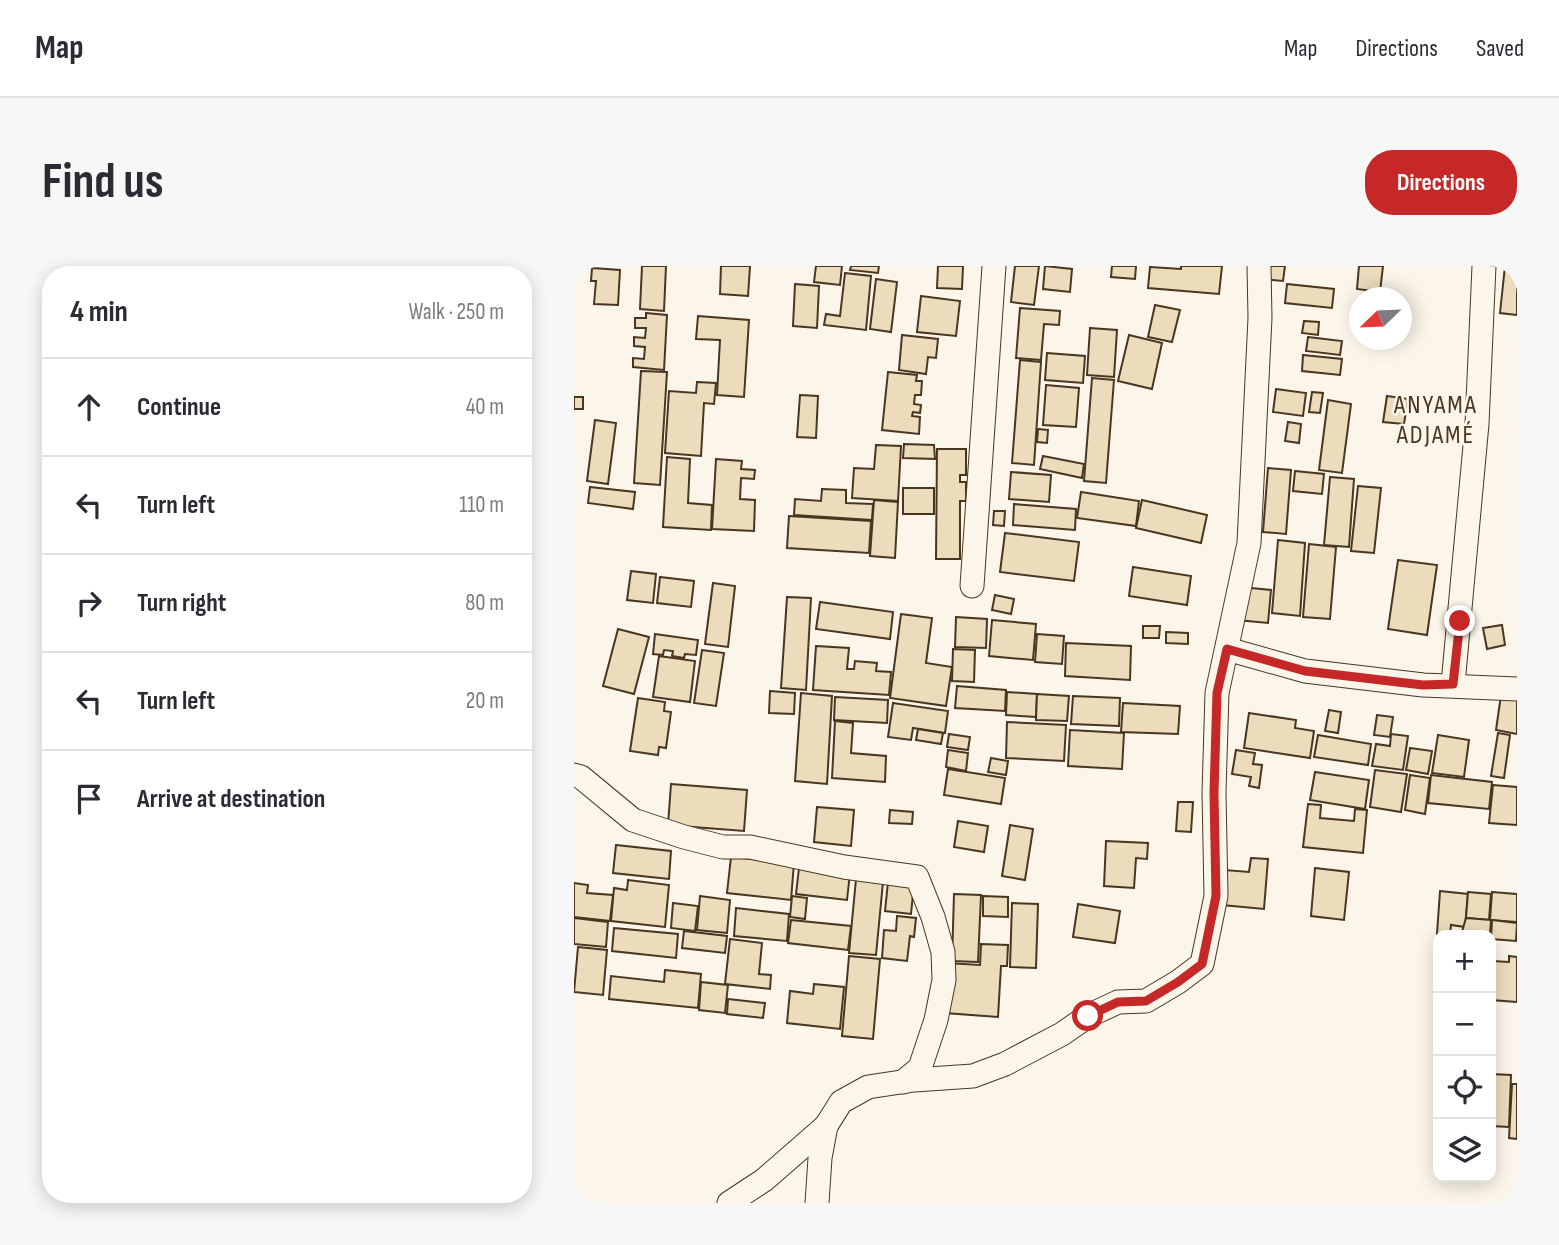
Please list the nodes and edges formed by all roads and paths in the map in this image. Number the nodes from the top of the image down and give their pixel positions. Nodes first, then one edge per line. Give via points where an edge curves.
1 (994, 266) edge
2 (1259, 266) edge
3 (1484, 266) edge
4 (972, 586) dead end
5 (1227, 649) junction
6 (1453, 684) junction
7 (1517, 688) edge
8 (574, 775) edge
9 (903, 1082) junction
10 (826, 1126) junction
11 (729, 1203) edge
12 (817, 1203) edge

1 - 4 street
2 - 5 street via 1249,543
3 - 6 street via 1477,424
5 - 6 street via 1305,671 1423,685
5 - 9 street via 1217,693 1216,896 1202,964 1146,1001 1118,1002 1005,1064 973,1076
6 - 7 street
8 - 9 street via 633,820 684,837 918,877 943,952 944,980 920,1068
9 - 10 street via 868,1087 841,1102
10 - 11 street via 764,1180
10 - 12 street

